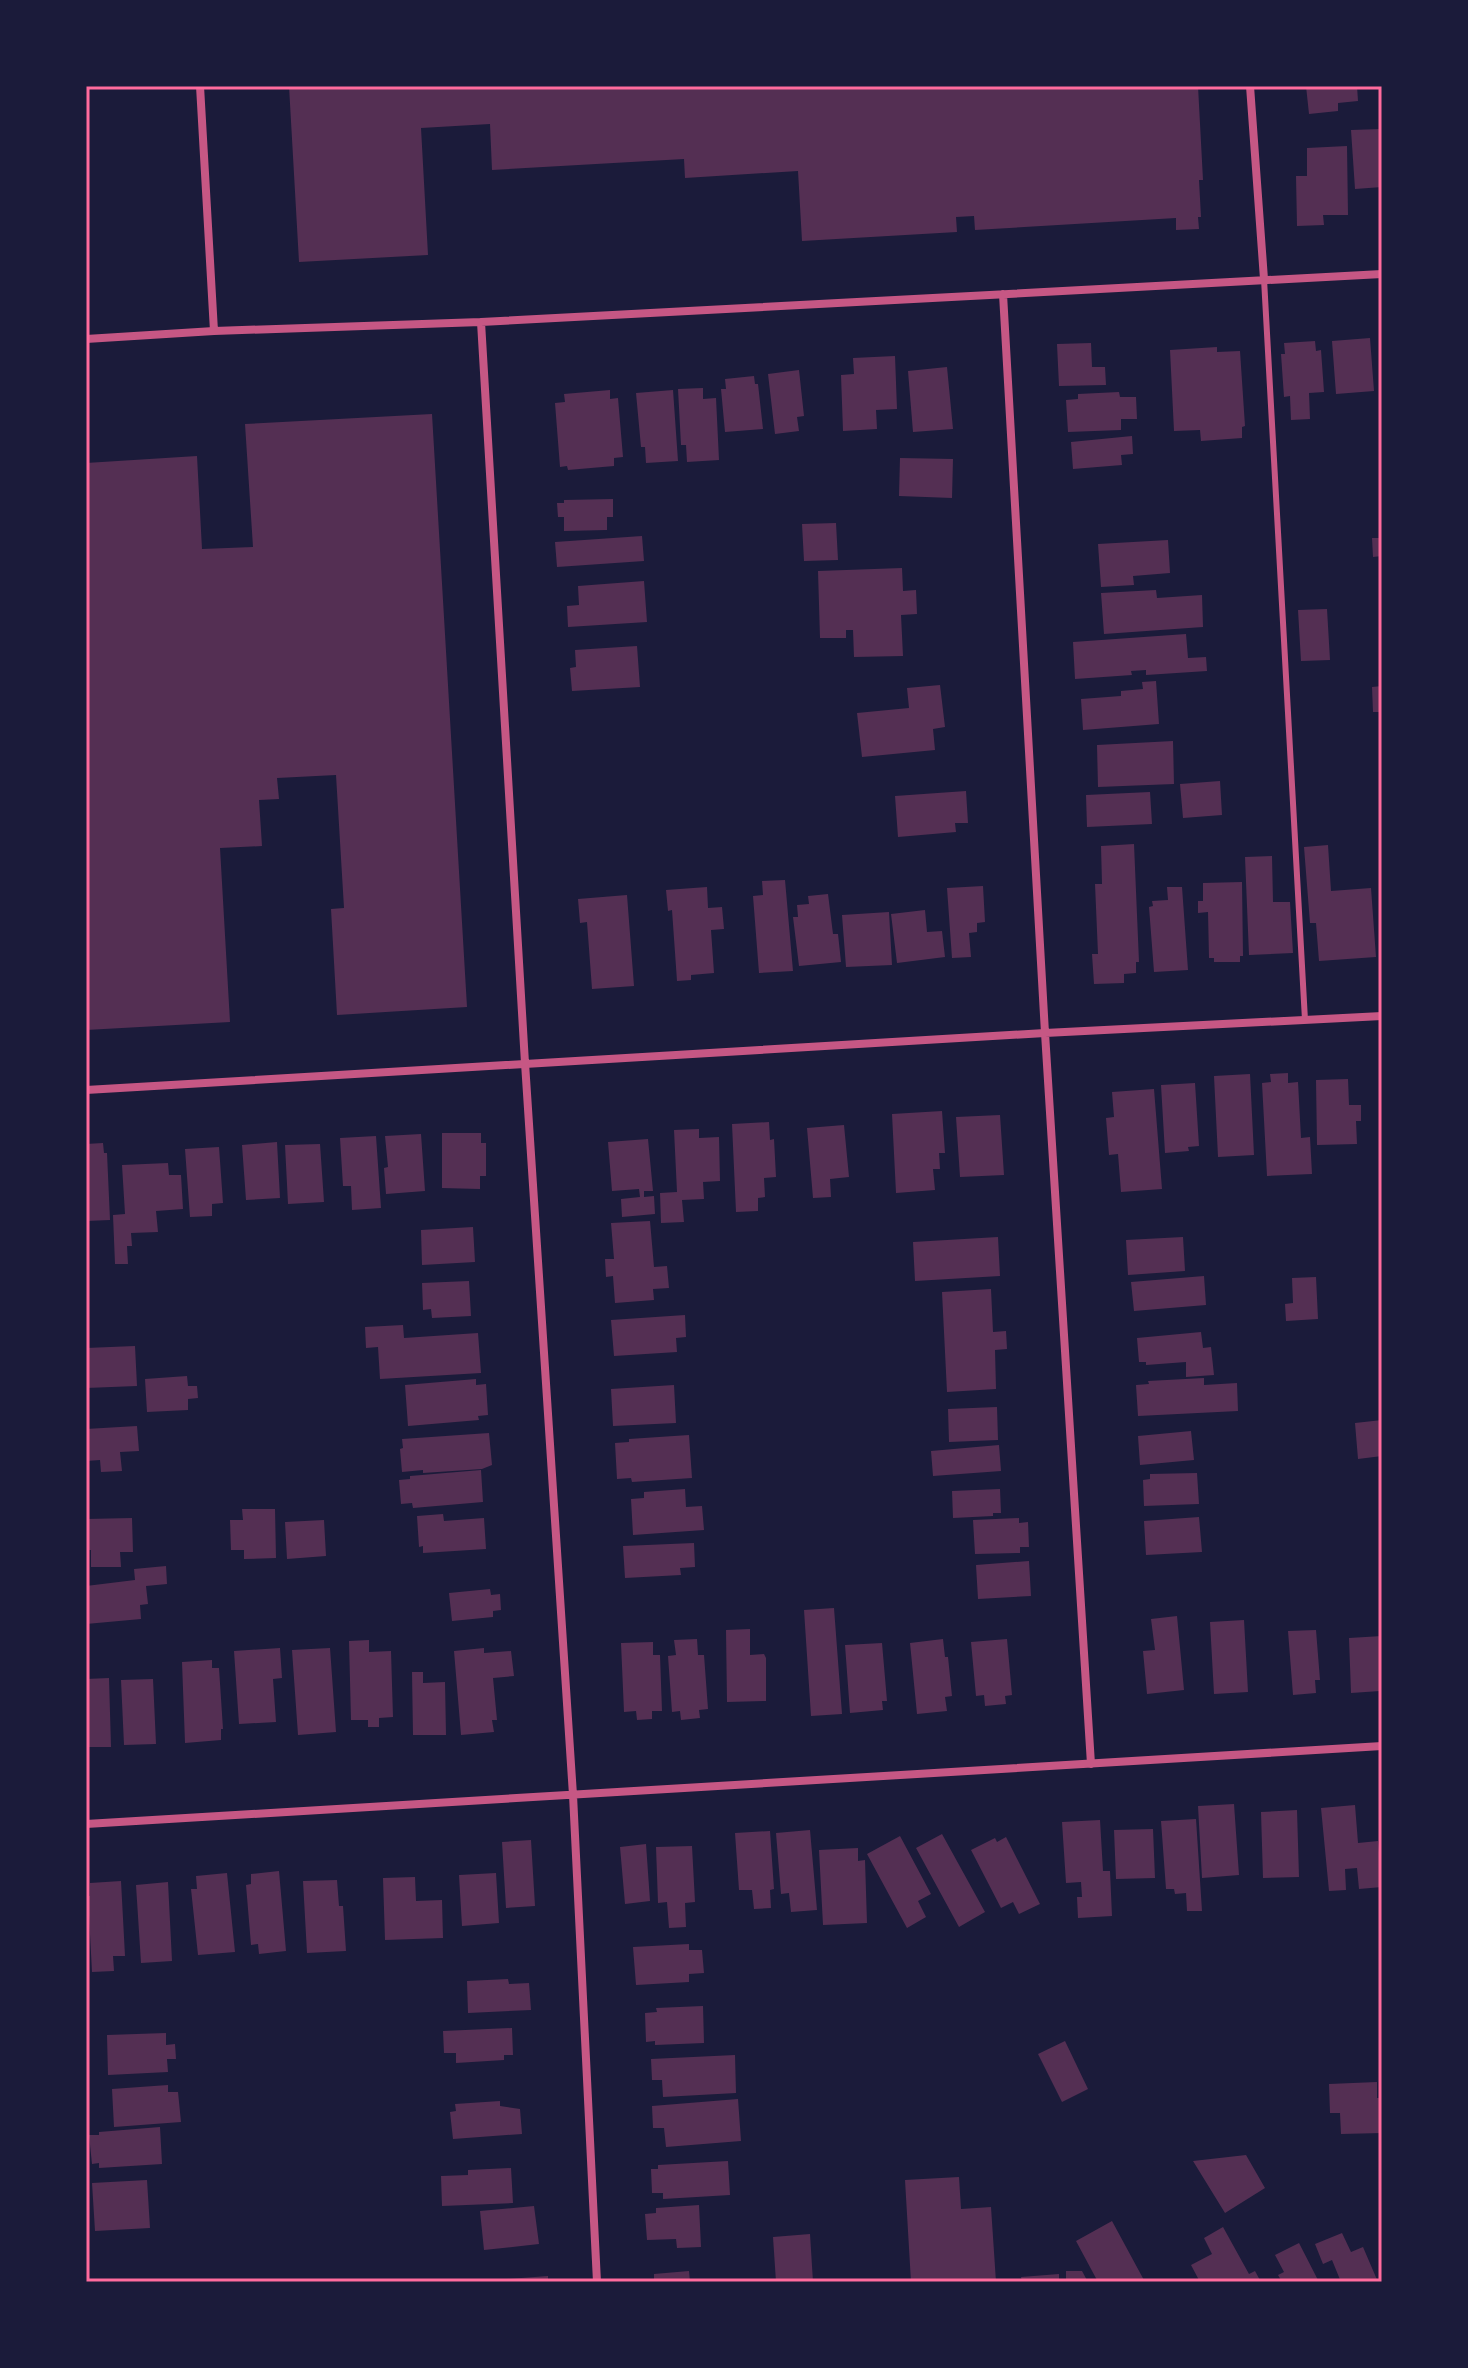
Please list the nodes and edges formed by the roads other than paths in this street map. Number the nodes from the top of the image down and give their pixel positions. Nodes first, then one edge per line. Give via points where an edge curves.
1 (200, 86) edge
2 (1250, 86) edge
3 (1382, 274) edge
4 (1264, 279) junction
5 (1003, 294) junction
6 (481, 322) junction
7 (214, 331) junction
8 (86, 339) edge
9 (1382, 1016) edge
10 (1305, 1020) junction
11 (1045, 1033) junction
12 (525, 1063) junction
13 (86, 1090) edge
14 (1382, 1746) edge
15 (1091, 1764) junction
16 (573, 1795) junction
17 (86, 1824) edge
18 (597, 2282) edge

1 - 7 street
2 - 4 street
3 - 4 street
4 - 5 street
4 - 10 lane
5 - 6 street
5 - 11 street
6 - 7 street
6 - 12 street
7 - 8 street
9 - 10 street
10 - 11 street
11 - 12 street
11 - 15 street
12 - 13 street
12 - 16 street
14 - 15 street
15 - 16 street
16 - 17 street
16 - 18 street

